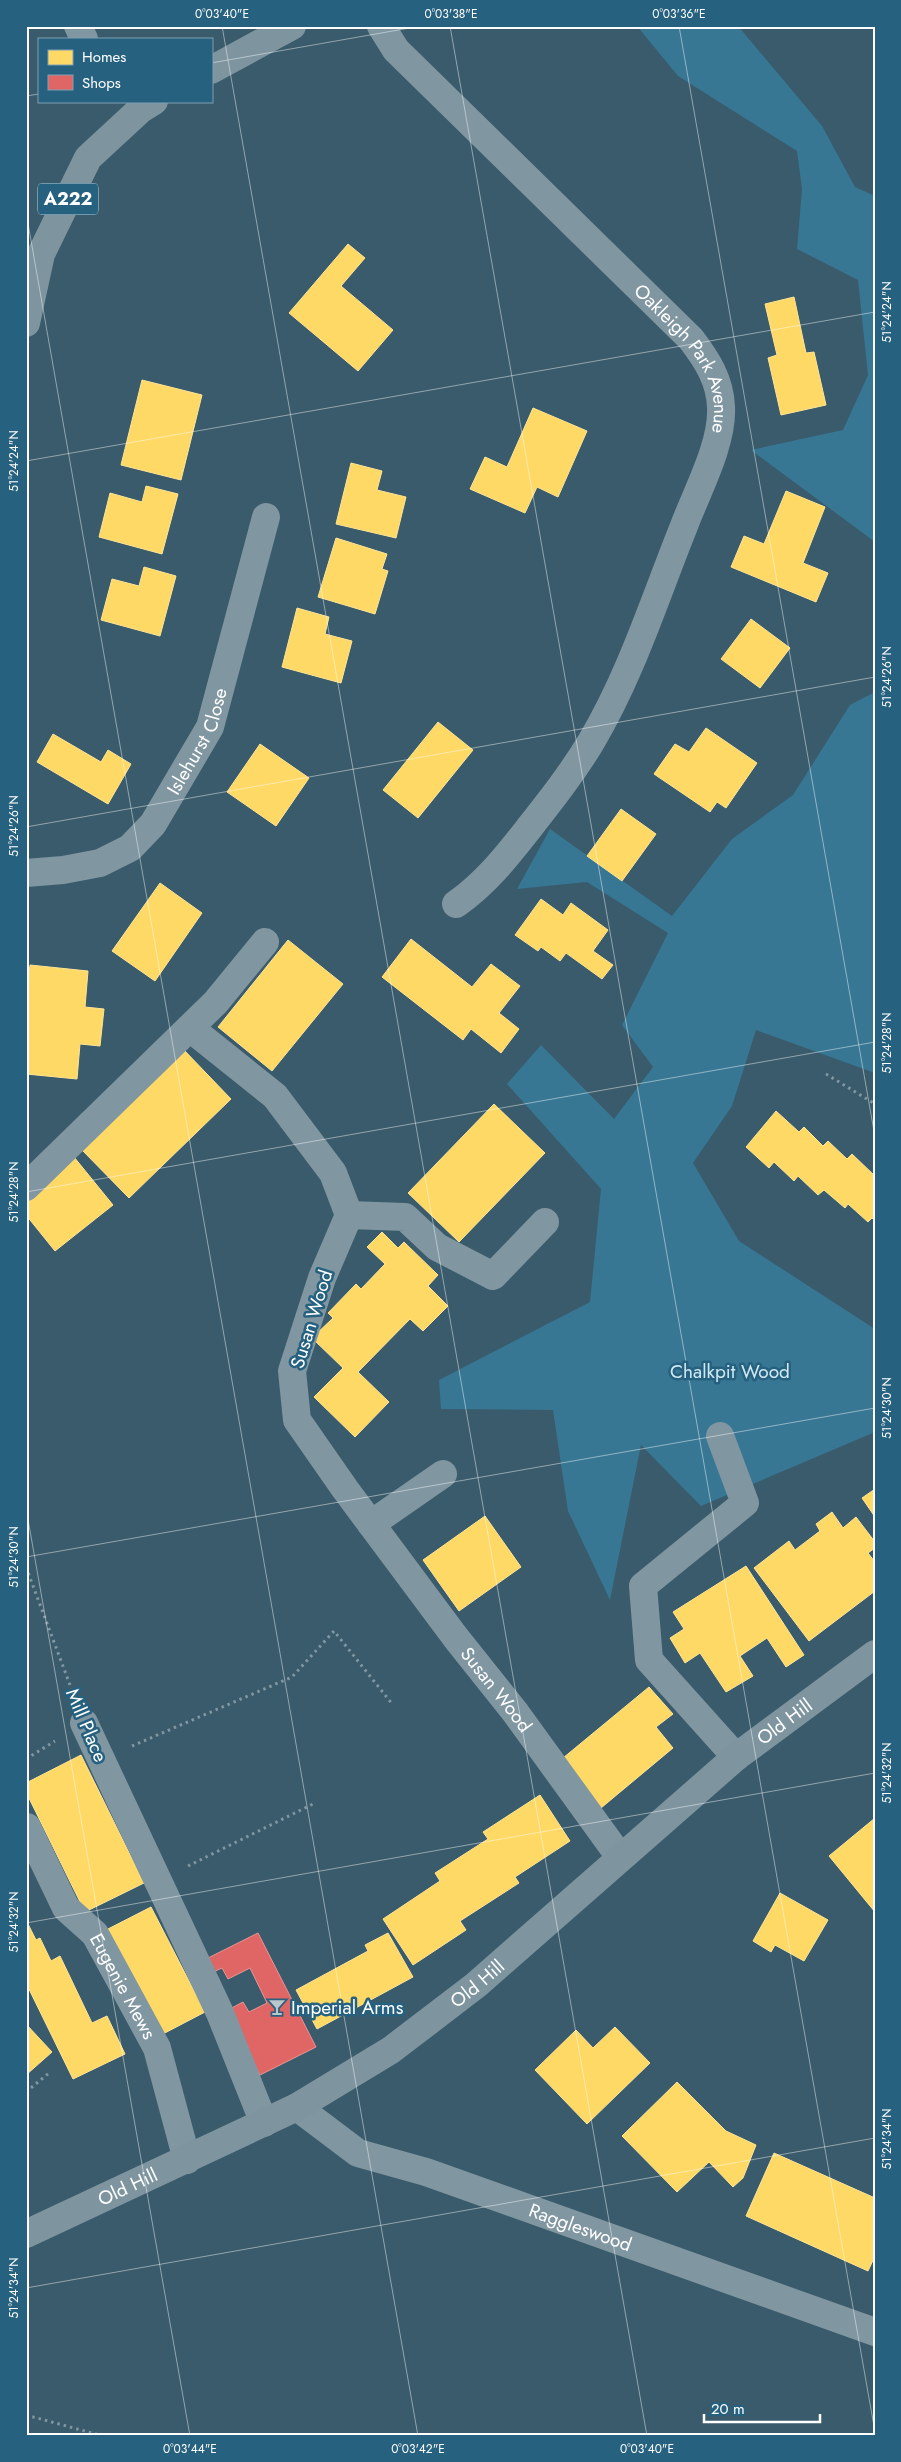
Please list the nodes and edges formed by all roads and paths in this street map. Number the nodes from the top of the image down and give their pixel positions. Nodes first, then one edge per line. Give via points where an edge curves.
1 (78, 26) edge
2 (292, 26) edge
3 (381, 26) edge
4 (84, 38) edge
5 (212, 69) edge
6 (143, 104) edge
7 (26, 324) edge
8 (266, 516) dead end
9 (26, 873) edge
10 (456, 904) dead end
11 (265, 942) dead end
12 (190, 1028) junction
13 (826, 1074) dead end
14 (875, 1104) edge
15 (26, 1187) edge
16 (348, 1215) junction
17 (545, 1222) dead end
18 (720, 1436) dead end
19 (443, 1474) dead end
20 (371, 1524) junction
21 (26, 1566) edge
22 (875, 1654) edge
23 (394, 1706) dead end
24 (84, 1723) joint
25 (132, 1746) dead end
26 (736, 1758) junction
27 (315, 1803) dead end
28 (27, 1827) edge
29 (620, 1857) junction
30 (158, 1880) junction
31 (49, 2073) dead end
32 (26, 2092) edge
33 (296, 2107) junction
34 (264, 2123) junction
35 (187, 2160) junction
36 (26, 2234) edge
37 (875, 2332) edge
38 (26, 2415) edge
39 (103, 2436) edge

1 - 4 street
2 - 5 main road
3 - 10 street, Oakleigh Park Avenue via 396,50 691,339 709,363 718,386 721,407 712,454 641,635 592,740 568,778 504,859 473,892
6 - 7 main road, A222 via 88,158 41,254
8 - 9 street, Islehurst Close via 210,727 153,824 130,848 100,863
11 - 12 street
12 - 15 street
12 - 16 street via 275,1096 333,1173
13 - 14 path
16 - 17 street via 405,1217 437,1247 493,1276
16 - 20 street, Susan Wood via 322,1278 292,1372 297,1420
18 - 26 street via 745,1503 643,1586 649,1660
19 - 20 street
20 - 29 street, Susan Wood via 515,1712
21 - 24 path, Mill Place
22 - 26 main road, Old Hill
23 - 25 path, Mill Place via 334,1631 292,1677
24 - 30 street, Mill Place
26 - 29 main road, Old Hill
27 - 30 path
28 - 35 street, Eugenie Mews via 66,1908 95,1934 157,2048
29 - 33 main road, Old Hill via 468,1991 391,2050
30 - 34 street, Mill Place via 220,2014
31 - 32 path
33 - 34 main road, Old Hill
33 - 37 street, Raggleswood via 358,2153 426,2172
34 - 35 main road, Old Hill
35 - 36 main road, Old Hill
38 - 39 path

